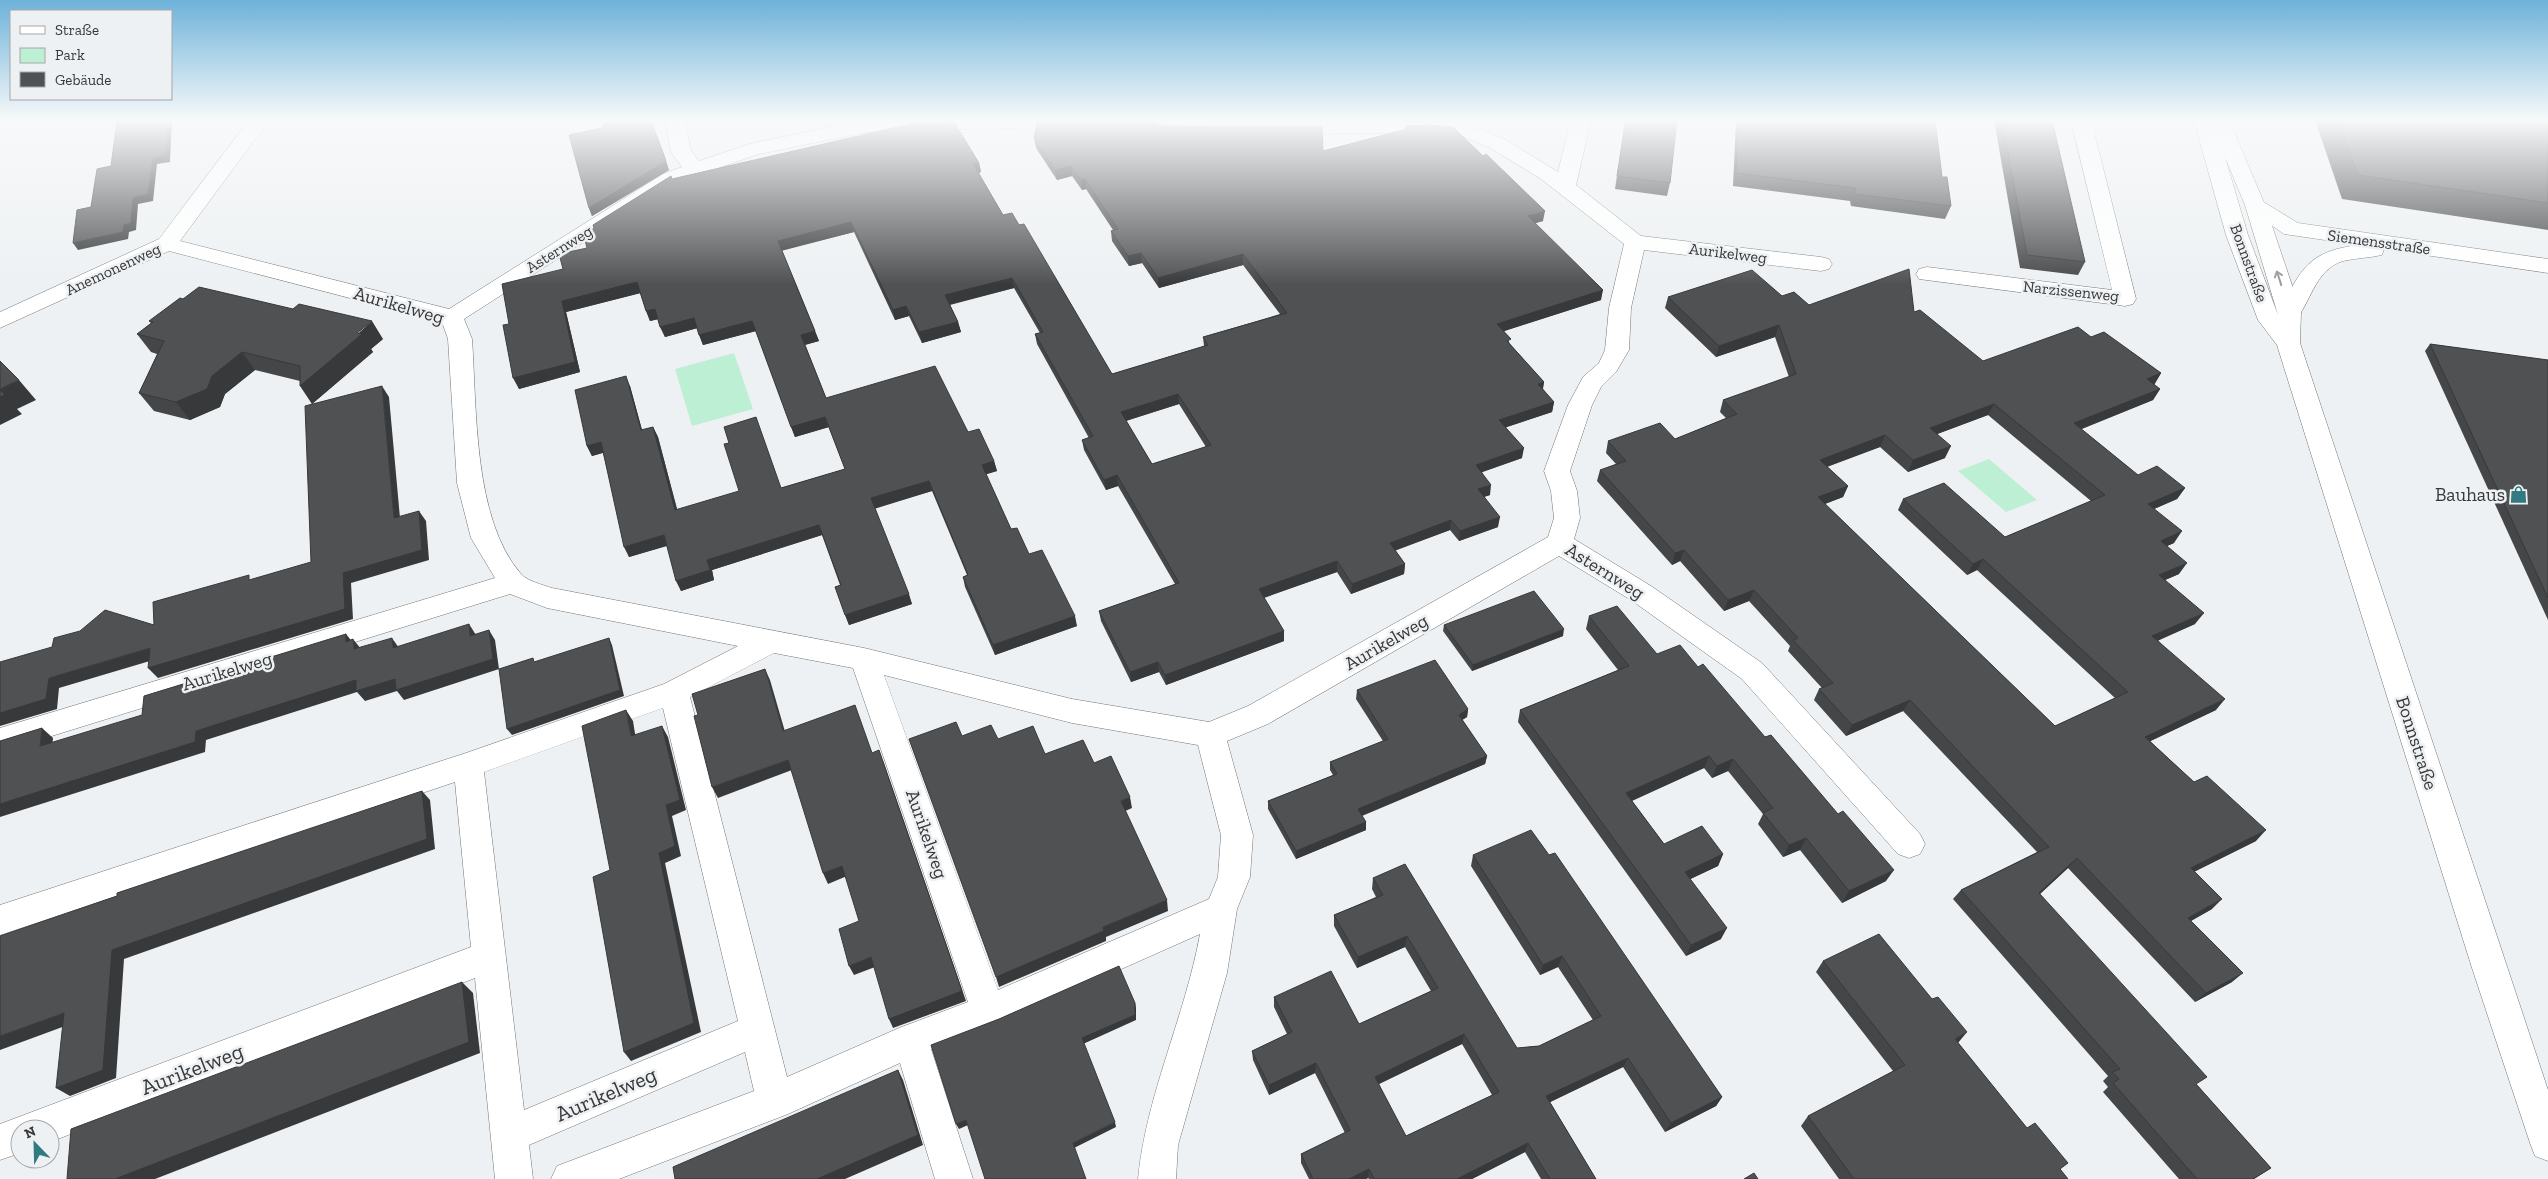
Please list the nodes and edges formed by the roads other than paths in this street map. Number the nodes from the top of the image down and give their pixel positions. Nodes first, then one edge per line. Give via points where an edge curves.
1 (218, 175) edge
2 (678, 175) edge
3 (1547, 175) edge
4 (1568, 175) edge
5 (2095, 175) edge
6 (2220, 175) edge
7 (2242, 175) edge
8 (1565, 188) junction
9 (2255, 205) junction
10 (1636, 242) junction
11 (167, 244) junction
12 (2510, 260) junction
13 (1821, 264) dead end
14 (2548, 266) edge
15 (1927, 274) dead end
16 (2290, 312) junction
17 (452, 317) junction
18 (0, 321) edge
19 (2288, 343) junction
20 (1559, 543) junction
21 (512, 583) junction
22 (770, 642) junction
23 (864, 658) junction
24 (674, 692) junction
25 (1210, 734) junction
26 (0, 740) edge
27 (468, 764) junction
28 (1909, 844) dead end
29 (1222, 910) junction
30 (0, 920) edge
31 (490, 956) junction
32 (988, 1011) junction
33 (758, 1030) junction
34 (911, 1040) junction
35 (775, 1101) junction
36 (60, 1119) edge
37 (510, 1134) junction
38 (2548, 1143) edge
39 (514, 1179) edge
40 (570, 1179) edge
41 (954, 1179) edge
42 (1157, 1179) edge

1 - 11 street, Anemonenweg
2 - 17 street, Asternweg
3 - 8 street
4 - 8 street
5 - 15 street, Narzissenweg via 2125,299
6 - 19 street, Bonnstraße via 2237,235 2269,320
7 - 9 street, Bonnstraße
8 - 10 street
9 - 12 street, Siemensstraße via 2292,229
16 -> 9 street, Bonnstraße
10 - 13 street, Aurikelweg
10 - 20 street, Asternweg via 1620,308 1617,350 1608,367 1591,384 1580,405 1557,471 1567,518
11 - 17 street, Aurikelweg
11 - 18 street, Anemonenweg
12 - 14 street, Siemensstraße
12 - 16 street, Siemensstraße via 2382,250 2342,253 2311,271
16 - 19 street, Bonnstraße
17 - 21 street, Aurikelweg via 460,339 470,483 484,538
19 - 38 street, Bonnstraße
20 - 25 street, Aurikelweg via 1258,714
20 - 28 street, Asternweg via 1641,593 1752,671
21 - 22 street via 547,598
21 - 26 street, Aurikelweg
22 - 23 street
22 - 24 street
23 - 25 street via 1072,711
23 - 32 street, Aurikelweg
24 - 27 street
24 - 33 street
25 - 29 street via 1237,835 1234,877
27 - 30 street
27 - 31 street
29 - 32 street
29 - 42 street via 1210,973 1160,1145
31 - 36 street, Aurikelweg
31 - 37 street
32 - 34 street
33 - 35 street
33 - 37 street, Aurikelweg
34 - 35 street
34 - 41 street
35 - 40 street
37 - 39 street

